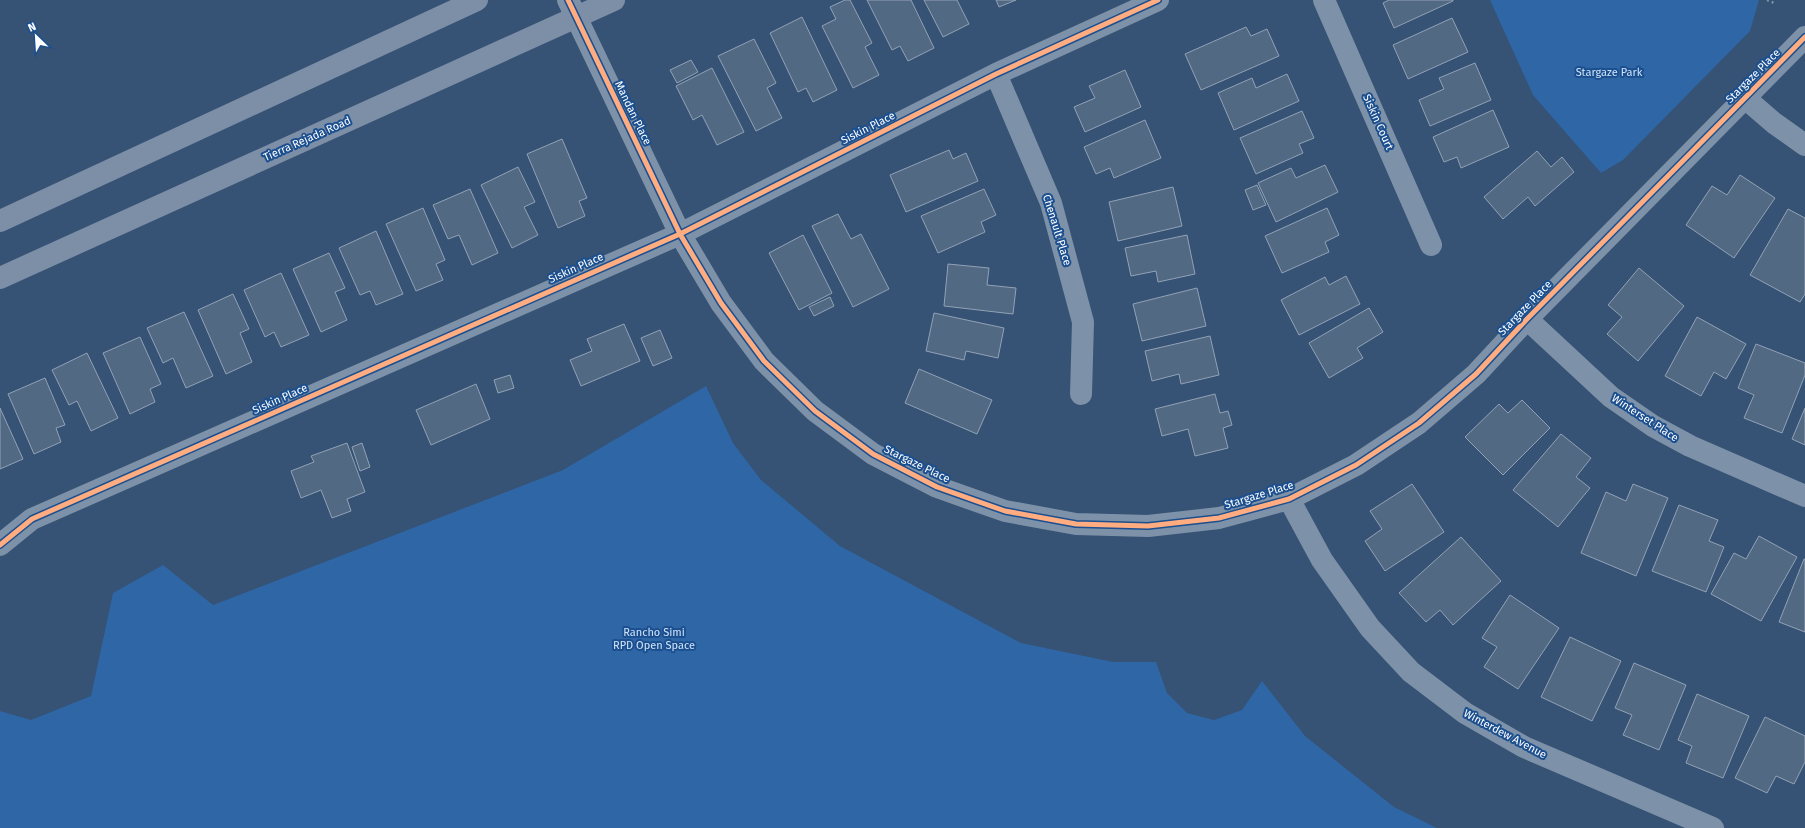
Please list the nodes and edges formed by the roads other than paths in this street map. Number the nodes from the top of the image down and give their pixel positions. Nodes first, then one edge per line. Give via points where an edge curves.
1 (477, 0) edge
2 (614, 0) edge
3 (1158, 0) edge
4 (1324, 0) edge
5 (572, 9) edge
6 (1805, 37) edge
7 (996, 74) junction
8 (1746, 98) junction
9 (1805, 145) edge
10 (0, 221) edge
11 (680, 234) junction
12 (1431, 245) dead end
13 (0, 278) edge
14 (1527, 319) junction
15 (1081, 394) dead end
16 (1805, 496) edge
17 (1289, 499) junction
18 (0, 545) edge
19 (1714, 828) edge

1 - 10 main road
2 - 5 main road, Tierra Rejada Road
3 - 7 street, Siskin Place
4 - 12 street, Siskin Court
5 - 11 street, Mandan Place
5 - 13 main road, Tierra Rejada Road
6 - 8 street, Stargaze Place
7 - 11 street, Siskin Place
7 - 15 street, Chenault Place via 1051,203 1083,322
8 - 9 street via 1774,123
8 - 14 street, Stargaze Place
11 - 17 street, Stargaze Place via 721,303 764,361 815,411 873,454 937,487 1005,510 1076,524 1148,526 1219,518
11 - 18 street, Siskin Place via 32,518
14 - 16 street, Winterset Place via 1611,397 1653,426 1690,446
14 - 17 street, Stargaze Place via 1476,374 1419,423 1356,465
17 - 19 street, Winterdew Avenue via 1322,560 1370,628 1411,672 1465,713 1524,747

